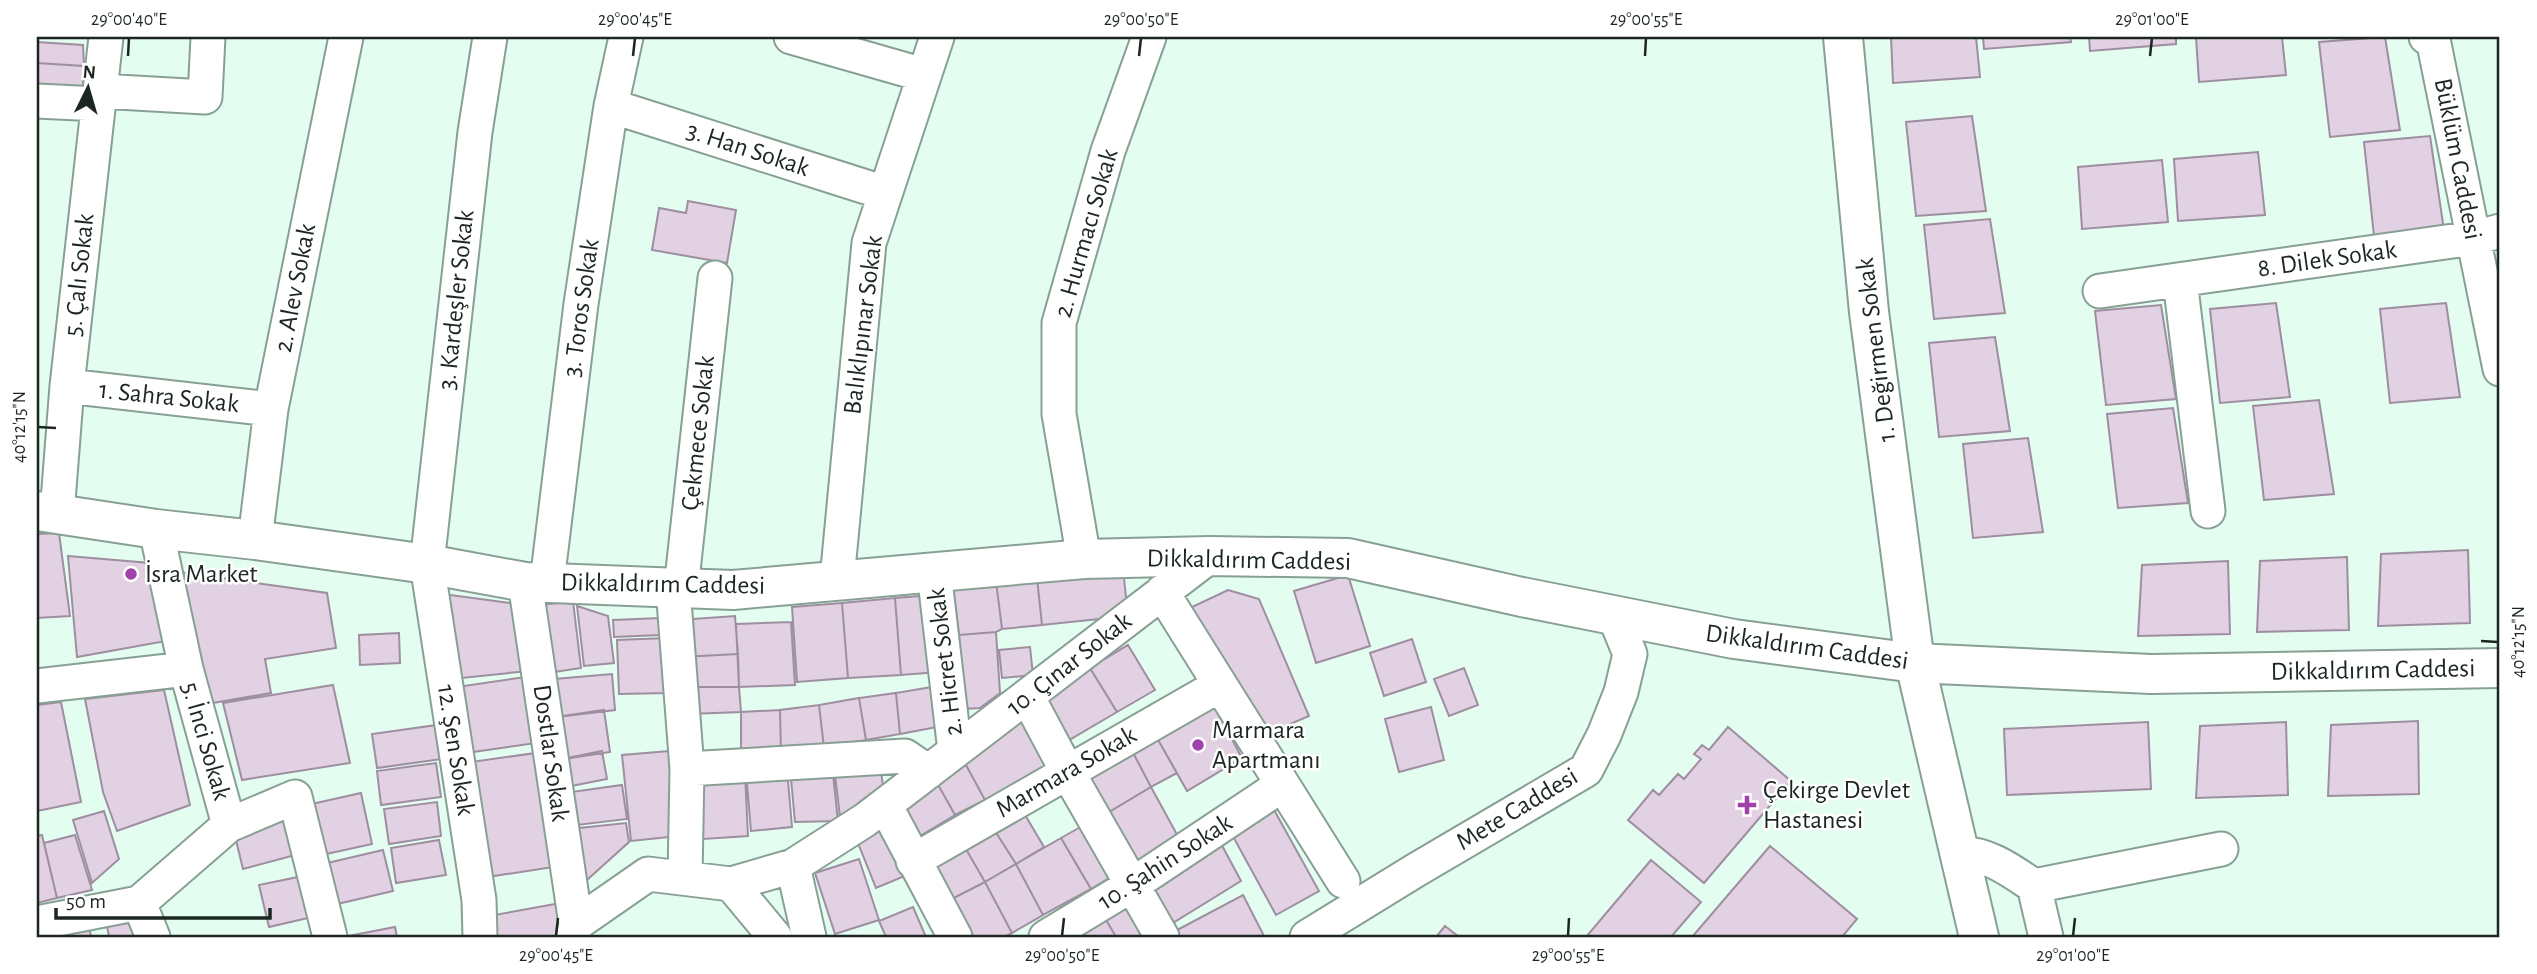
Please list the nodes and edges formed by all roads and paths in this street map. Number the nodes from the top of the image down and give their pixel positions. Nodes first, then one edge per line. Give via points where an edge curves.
1 (106, 37) edge
2 (208, 37) edge
3 (346, 37) edge
4 (490, 37) edge
5 (626, 37) edge
6 (791, 37) edge
7 (937, 37) edge
8 (1149, 37) edge
9 (1843, 37) edge
10 (2431, 38) edge
11 (925, 75) junction
12 (99, 98) junction
13 (37, 101) edge
14 (611, 106) junction
15 (885, 193) junction
16 (2487, 235) edge
17 (715, 278) dead end
18 (2180, 280) junction
19 (2100, 291) dead end
20 (2500, 369) edge
21 (67, 386) junction
22 (271, 409) junction
23 (2208, 511) dead end
24 (47, 512) edge
25 (156, 529) junction
26 (255, 540) junction
27 (1210, 556) junction
28 (1084, 559) junction
29 (427, 564) junction
30 (934, 572) junction
31 (836, 580) junction
32 (536, 582) junction
33 (677, 588) junction
34 (1162, 592) junction
35 (1614, 615) junction
36 (1915, 663) junction
37 (2500, 668) edge
38 (186, 669) junction
39 (1220, 685) junction
40 (37, 686) edge
41 (1027, 696) junction
42 (955, 751) junction
43 (688, 769) junction
44 (1067, 771) junction
45 (928, 772) junction
46 (1282, 785) junction
47 (885, 805) junction
48 (229, 825) junction
49 (2221, 849) dead end
50 (1959, 853) junction
51 (913, 861) junction
52 (793, 866) junction
53 (685, 877) junction
54 (1343, 881) dead end
55 (731, 884) junction
56 (1132, 885) junction
57 (2034, 886) junction
58 (138, 903) junction
59 (37, 923) edge
60 (574, 931) edge
61 (153, 937) edge
62 (330, 937) edge
63 (480, 937) edge
64 (775, 937) edge
65 (809, 937) edge
66 (955, 937) edge
67 (1046, 937) edge
68 (1162, 937) edge
69 (1307, 937) edge
70 (1979, 937) edge
71 (2046, 937) edge

1 - 12 street, 5. Çalı Sokak
2 - 12 street via 205,97
3 - 22 street, 2. Alev Sokak
4 - 29 street, 3. Kardeşler Sokak via 475,132
5 - 14 street, 3. Toros Sokak
6 - 11 street
7 - 11 street, Balıklıpınar Sokak
8 - 28 street, 2. Hurmacı Sokak via 1108,151 1059,323 1059,414
9 - 36 main road, 1. Değirmen Sokak via 1870,312
10 - 16 street, Büklüm Caddesi
11 - 15 street, Balıklıpınar Sokak
12 - 13 street
12 - 21 street, 5. Çalı Sokak
14 - 15 street, 3. Han Sokak
14 - 32 street, 3. Toros Sokak
15 - 31 street, Balıklıpınar Sokak via 869,243
16 - 18 street, 8. Dilek Sokak
16 - 20 street, Büklüm Caddesi
17 - 33 street, Çekmece Sokak
18 - 19 street, 8. Dilek Sokak
18 - 23 street
21 - 22 street, 1. Sahra Sokak
21 - 24 street, 5. Çalı Sokak
22 - 26 street, 2. Alev Sokak
24 - 25 main road, Dikkaldırım Caddesi
25 - 26 main road, Dikkaldırım Caddesi
25 - 38 street, 5. İnci Sokak
26 - 29 main road, Dikkaldırım Caddesi
27 - 28 main road, Dikkaldırım Caddesi
27 - 34 street, 10. Çınar Sokak
27 - 35 main road, Dikkaldırım Caddesi via 1349,558
28 - 30 main road, Dikkaldırım Caddesi
29 - 32 main road, Dikkaldırım Caddesi
29 - 63 street, 12. Şen Sokak via 479,900
30 - 31 main road, Dikkaldırım Caddesi
30 - 42 street, 2. Hicret Sokak
31 - 33 main road, Dikkaldırım Caddesi via 733,590
32 - 33 main road, Dikkaldırım Caddesi
32 - 60 street, Dostlar Sokak
33 - 43 street
34 - 39 street
34 - 41 street, 10. Çınar Sokak
35 - 36 main road, Dikkaldırım Caddesi via 1734,639
35 - 69 street, Mete Caddesi via 1630,654 1621,692 1586,769
36 - 37 main road, Dikkaldırım Caddesi via 2151,674
36 - 50 main road, 1. Değirmen Sokak
38 - 40 street
38 - 48 street, 5. İnci Sokak
39 - 44 street, Marmara Sokak
39 - 46 street
41 - 42 street, 10. Çınar Sokak
41 - 44 street
42 - 45 street, 10. Çınar Sokak
43 - 45 street via 905,757
43 - 53 street
44 - 51 street, Marmara Sokak
44 - 56 street
45 - 47 street, 10. Çınar Sokak
46 - 54 street
46 - 56 street, 10. Şahin Sokak
47 - 51 street
47 - 52 street, 10. Çınar Sokak
48 - 58 street
48 - 62 street, 5. İnci Sokak via 295,797
49 - 57 street
50 - 57 street via 1997,862
50 - 70 main road, 1. Değirmen Sokak
51 - 66 street
52 - 55 street, 10. Çınar Sokak
52 - 65 street
53 - 55 street, 10. Çınar Sokak
53 - 60 street, 10. Çınar Sokak via 649,874
55 - 64 street
56 - 67 street, 10. Şahin Sokak
56 - 68 street
57 - 71 street
58 - 59 street
58 - 61 street

